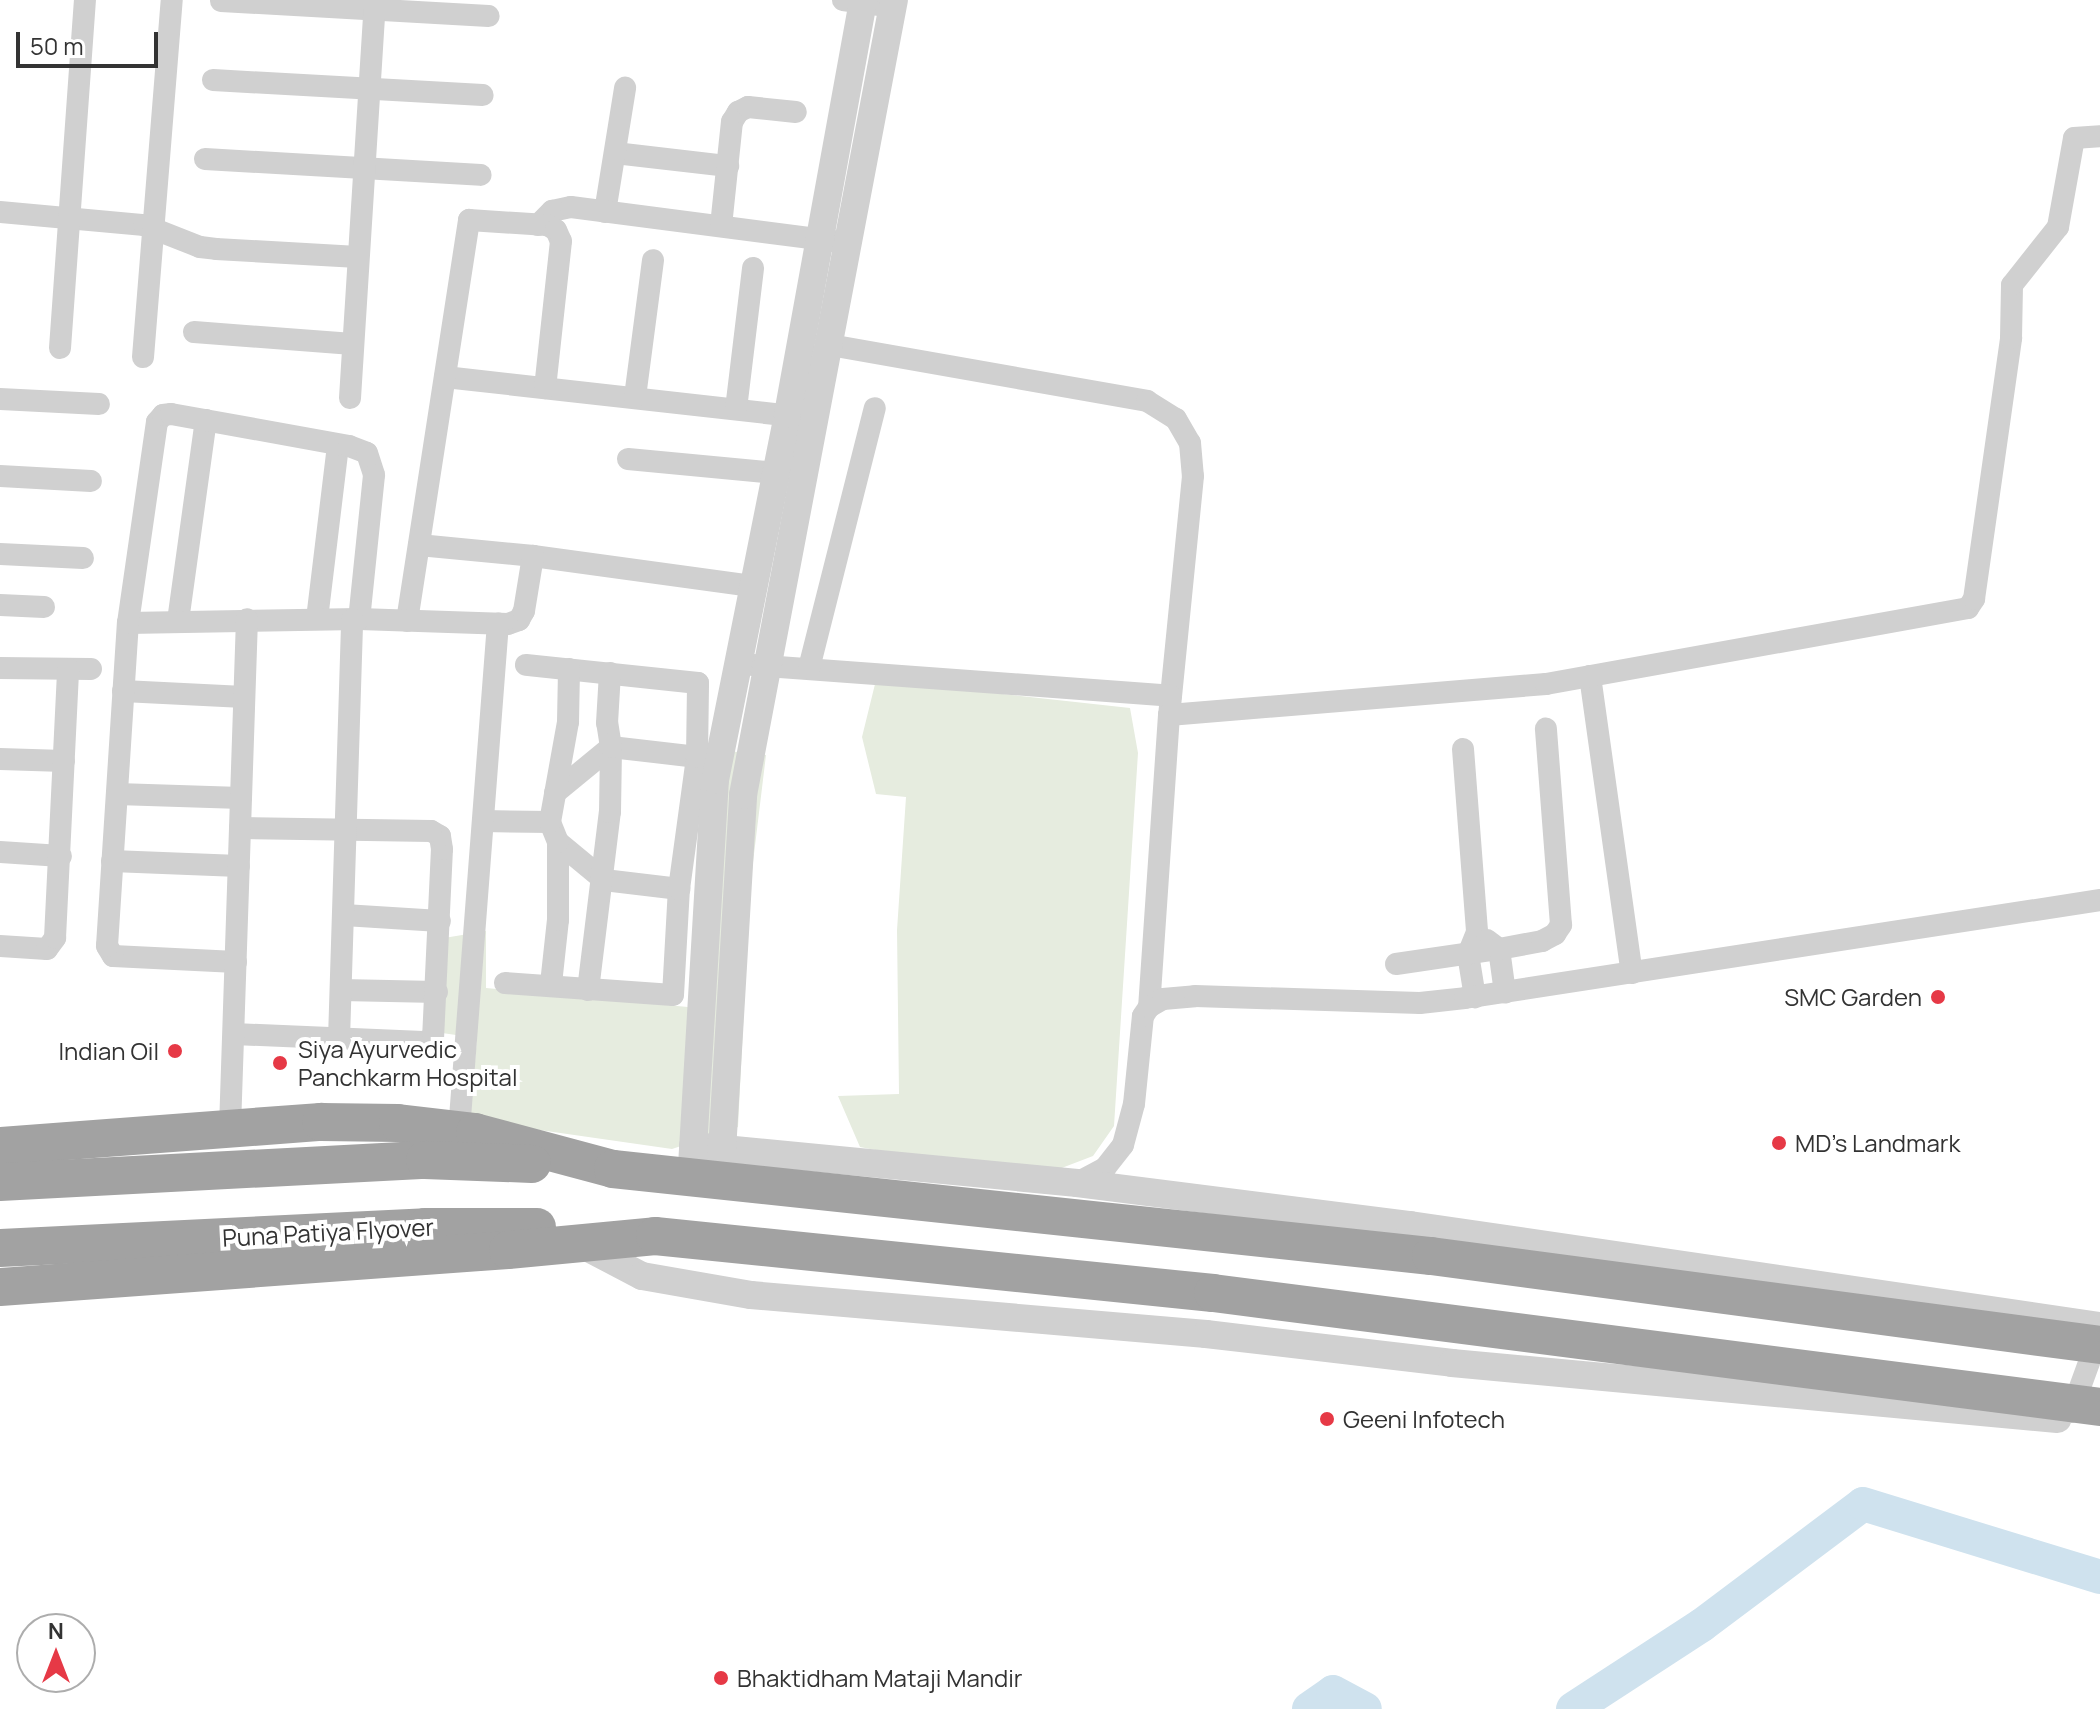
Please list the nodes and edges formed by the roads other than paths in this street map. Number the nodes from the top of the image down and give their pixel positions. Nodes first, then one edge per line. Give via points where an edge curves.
1 (85, 0) edge
2 (172, 0) edge
3 (221, 1) edge
4 (856, 1) edge
5 (894, 4) edge
6 (374, 5) edge
7 (489, 16) dead end
8 (213, 80) dead end
9 (625, 88) dead end
10 (369, 89) junction
11 (483, 95) dead end
12 (796, 112) dead end
13 (2100, 136) edge
14 (615, 153) junction
15 (205, 159) dead end
16 (728, 166) junction
17 (364, 168) junction
18 (481, 175) dead end
19 (0, 212) edge
20 (605, 212) junction
21 (69, 218) junction
22 (538, 225) junction
23 (721, 226) junction
24 (154, 229) junction
25 (821, 238) junction
26 (850, 243) junction
27 (358, 257) junction
28 (653, 260) dead end
29 (753, 268) dead end
30 (194, 332) dead end
31 (353, 344) junction
32 (830, 345) junction
33 (60, 348) dead end
34 (143, 357) dead end
35 (445, 377) junction
36 (545, 388) junction
37 (635, 397) junction
38 (350, 398) dead end
39 (0, 399) edge
40 (99, 404) dead end
41 (875, 408) dead end
42 (736, 409) junction
43 (788, 414) junction
44 (816, 419) junction
45 (206, 420) junction
46 (338, 445) junction
47 (628, 459) dead end
48 (776, 473) junction
49 (0, 476) edge
50 (91, 481) dead end
51 (419, 545) junction
52 (0, 554) edge
53 (533, 556) junction
54 (83, 558) dead end
55 (752, 586) junction
56 (0, 605) edge
57 (44, 607) dead end
58 (247, 619) junction
59 (317, 619) junction
60 (355, 619) junction
61 (178, 621) junction
62 (407, 621) junction
63 (128, 623) junction
64 (498, 623) junction
65 (736, 664) junction
66 (526, 665) dead end
67 (766, 666) junction
68 (0, 668) edge
69 (809, 668) junction
70 (68, 669) junction
71 (91, 669) dead end
72 (569, 669) junction
73 (610, 673) junction
74 (1590, 676) junction
75 (123, 691) junction
76 (244, 697) junction
77 (1170, 706) junction
78 (1546, 729) dead end
79 (611, 747) junction
80 (1463, 749) dead end
81 (697, 757) junction
82 (0, 759) edge
83 (64, 761) junction
84 (555, 793) junction
85 (117, 794) junction
86 (241, 798) junction
87 (483, 821) junction
88 (240, 828) junction
89 (347, 830) junction
90 (554, 832) junction
91 (0, 852) edge
92 (61, 856) junction
93 (112, 861) junction
94 (239, 866) junction
95 (604, 880) junction
96 (679, 889) junction
97 (2100, 900) edge
98 (344, 915) junction
99 (440, 921) junction
100 (1477, 932) junction
101 (0, 946) edge
102 (1499, 949) junction
103 (1468, 954) junction
104 (236, 962) junction
105 (1396, 964) dead end
106 (1632, 973) junction
107 (505, 983) dead end
108 (551, 984) junction
109 (341, 990) junction
110 (588, 990) junction
111 (437, 992) junction
112 (1505, 993) junction
113 (1475, 997) junction
114 (1149, 1007) junction
115 (234, 1034) junction
116 (339, 1039) junction
117 (230, 1128) junction
118 (459, 1131) junction
119 (0, 1146) edge
120 (707, 1164) junction
121 (613, 1169) junction
122 (972, 1174) junction
123 (0, 1182) edge
124 (1077, 1183) junction
125 (986, 1208) junction
126 (1410, 1225) junction
127 (655, 1236) junction
128 (581, 1244) junction
129 (0, 1248) edge
130 (1431, 1256) junction
131 (1728, 1271) junction
132 (0, 1287) edge
133 (1765, 1301) junction
134 (2098, 1337) edge
135 (1791, 1381) junction
136 (2085, 1414) edge

1 - 21 street
2 - 24 street
3 - 6 street
4 - 5 street
4 - 25 street
5 - 26 street
6 - 7 street
6 - 10 street
8 - 10 street
9 - 14 street
10 - 11 street
10 - 17 street
12 - 16 street via 748,107 738,112 732,122
13 - 74 street via 2074,138 2058,227 2012,285 2011,338 1974,599 1968,608
14 - 16 street
14 - 20 street
15 - 17 street
16 - 23 street
17 - 18 street
17 - 27 street
19 - 21 street
20 - 22 street via 560,208
20 - 23 street
21 - 24 street
21 - 33 street
22 - 35 street via 469,220
22 - 36 street via 556,230 561,241
23 - 25 street
24 - 27 street via 216,249
24 - 34 street
25 - 26 street
25 - 43 street
26 - 32 street
27 - 31 street
28 - 37 street
29 - 42 street
30 - 31 street
31 - 38 street
32 - 44 street
32 - 77 street via 1147,401 1176,419 1190,443 1193,476
35 - 36 street
35 - 51 street
36 - 37 street
37 - 42 street
39 - 40 street
41 - 69 street
42 - 43 street
43 - 44 street
43 - 48 street
44 - 67 street
45 - 46 street
45 - 61 street
45 - 63 street via 171,414 157,422
46 - 59 street
46 - 60 street via 367,453 372,462
47 - 48 street
48 - 55 street
49 - 50 street
51 - 53 street
51 - 62 street
52 - 54 street
53 - 55 street
53 - 64 street via 524,611 519,620
55 - 65 street
56 - 57 street
58 - 59 street
58 - 61 street
58 - 76 street
59 - 60 street
60 - 62 street
60 - 89 street
61 - 63 street
62 - 64 street
63 - 75 street
64 - 87 street
65 - 67 street
65 - 120 street via 715,780
66 - 72 street
67 - 69 street
67 - 120 street via 743,795
68 - 70 street
69 - 77 street
70 - 71 street
70 - 83 street
72 - 73 street
72 - 84 street via 568,722
73 - 79 street
73 - 81 street via 698,683
74 - 77 street via 1546,684
74 - 106 street
75 - 76 street
75 - 85 street
76 - 86 street
77 - 114 street
78 - 102 street via 1561,925 1542,941
79 - 81 street
79 - 84 street
79 - 95 street
80 - 100 street
81 - 96 street
82 - 83 street
83 - 92 street
84 - 90 street
85 - 86 street
85 - 93 street
86 - 88 street
87 - 90 street
87 - 118 street
88 - 89 street
88 - 94 street
89 - 98 street
89 - 99 street via 431,831 440,836
90 - 95 street
90 - 108 street via 558,920
91 - 92 street
92 - 101 street via 52,946
93 - 94 street
93 - 104 street via 108,952
94 - 104 street
95 - 96 street
95 - 110 street
96 - 110 street via 673,995
97 - 106 street
98 - 99 street
98 - 109 street
99 - 111 street
100 - 102 street
100 - 103 street
102 - 103 street
102 - 112 street
103 - 105 street
103 - 113 street
104 - 115 street
106 - 112 street
107 - 108 street
108 - 110 street
109 - 111 street
109 - 116 street
111 - 116 street via 433,1039
112 - 113 street
113 - 114 street via 1420,1003 1195,996 1163,999
114 - 124 street via 1143,1016 1134,1104 1123,1145 1105,1168
115 - 116 street
115 - 117 street
117 - 118 highway via 398,1123
117 - 119 highway
118 - 121 highway
120 - 121 highway
120 - 122 street
120 - 125 highway
121 - 123 highway via 394,1161
122 - 124 street
122 - 125 highway
124 - 126 street
125 - 130 highway
126 - 130 highway
126 - 131 street
127 - 128 highway
127 - 129 highway, Puna Patiya Flyover via 497,1225
127 - 135 highway via 1213,1293
128 - 132 highway
128 - 135 street via 642,1276 751,1295 1206,1334 1452,1363
130 - 133 highway
131 - 133 highway
131 - 134 street
133 - 134 highway
134 - 136 street
135 - 136 highway

